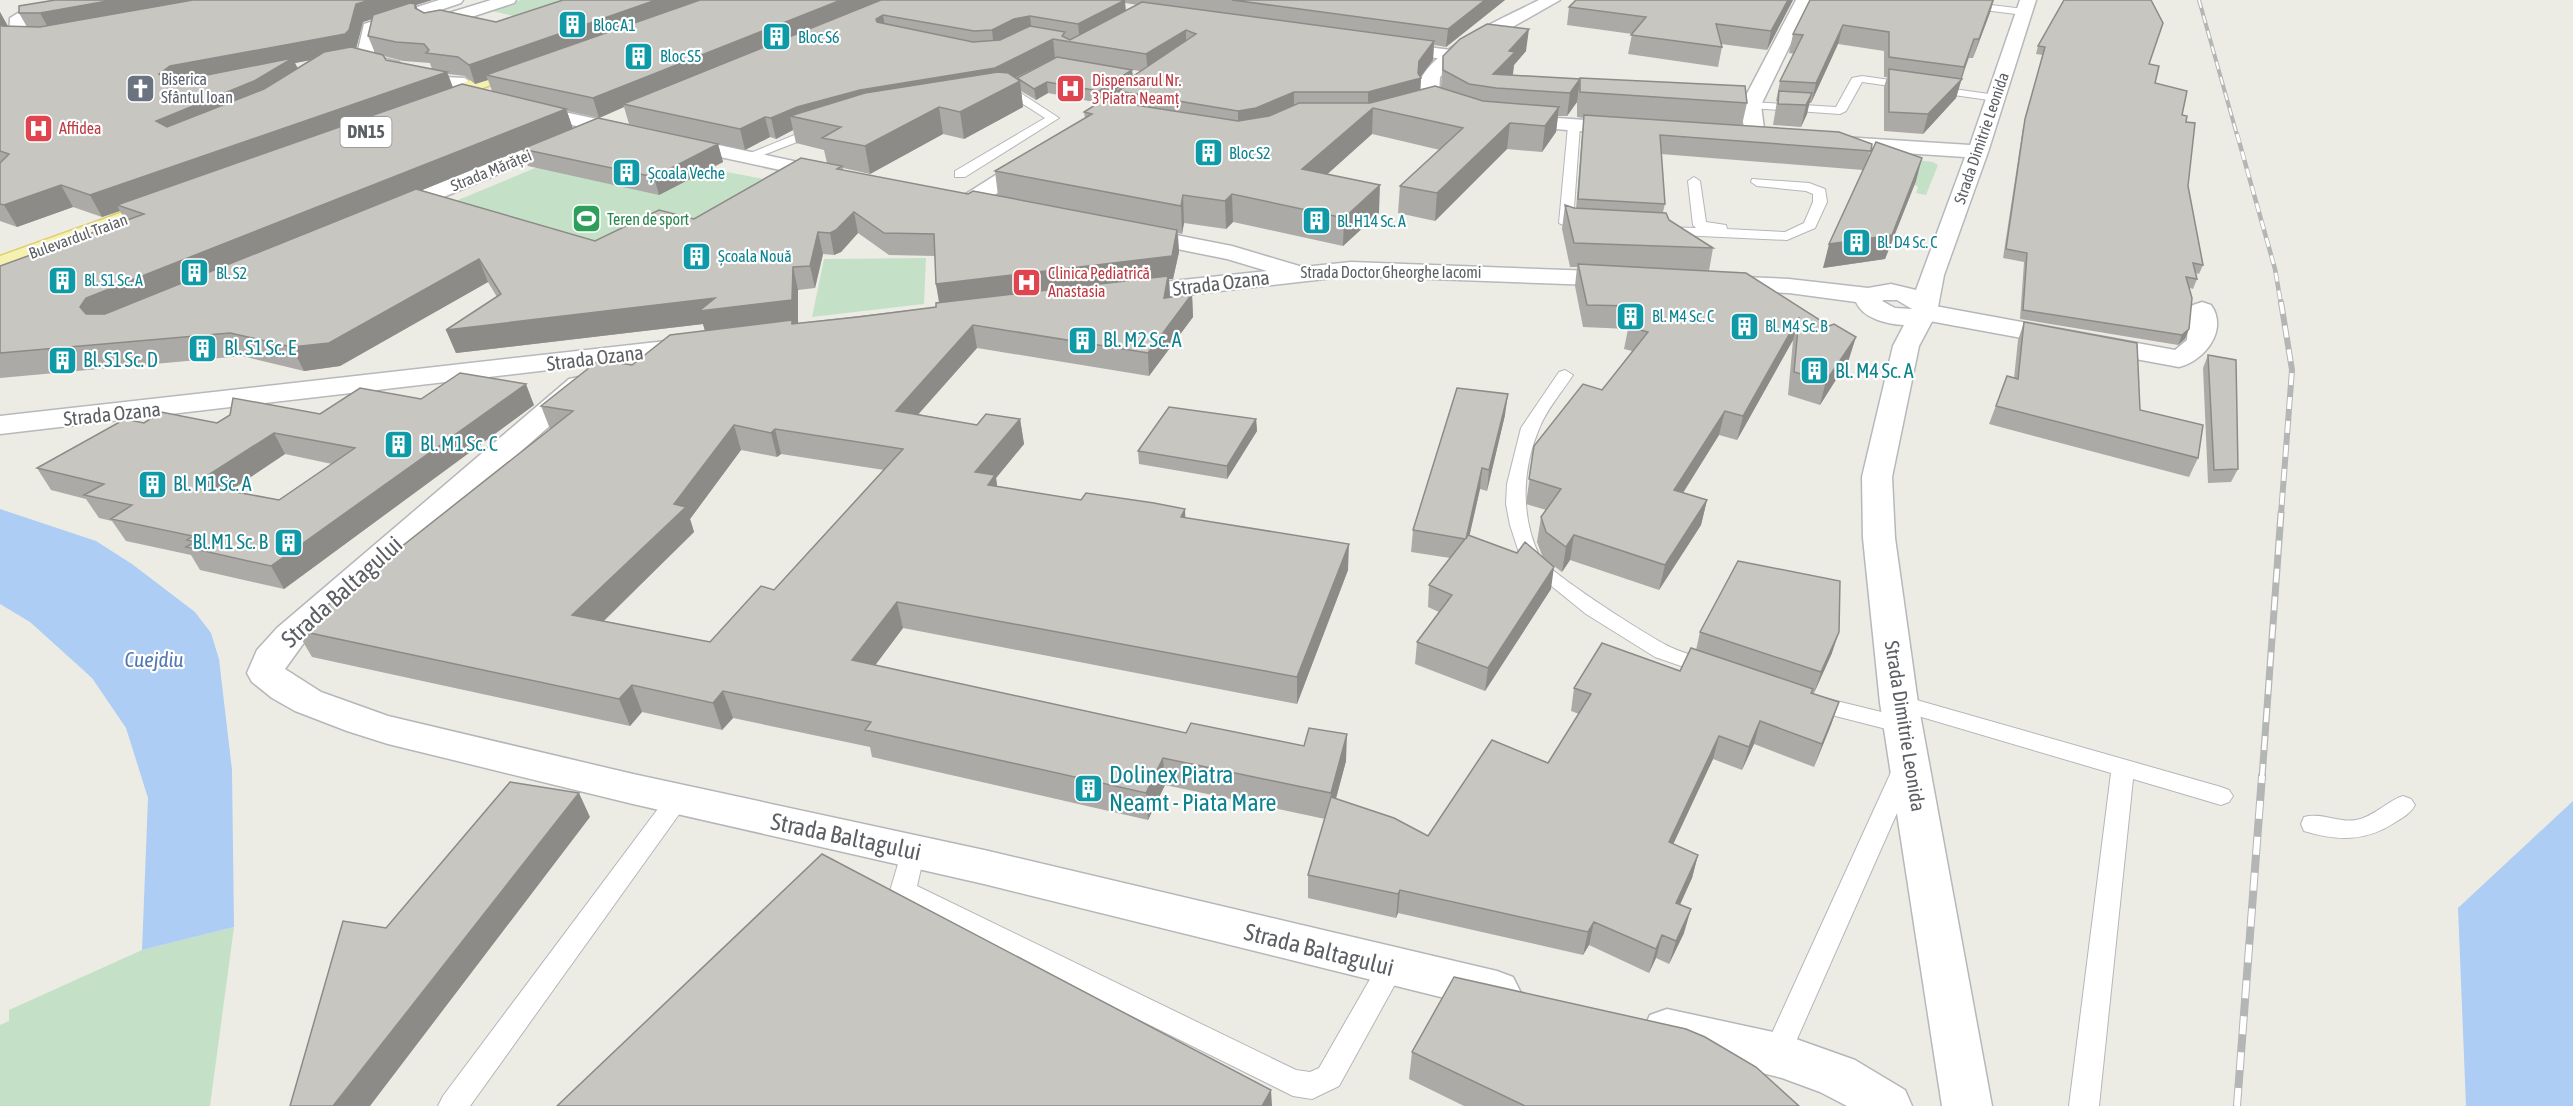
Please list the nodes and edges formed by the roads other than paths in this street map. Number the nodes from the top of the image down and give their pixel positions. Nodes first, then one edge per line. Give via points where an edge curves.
1 (455, 0) edge
2 (508, 0) edge
3 (1552, 0) edge
4 (1804, 0) edge
5 (1927, 0) edge
6 (2026, 6) edge
7 (0, 16) edge
8 (61, 36) edge
9 (1368, 44) edge
10 (363, 51) junction
11 (1450, 55) junction
12 (340, 62) edge
13 (550, 62) edge
14 (1019, 82) edge
15 (465, 85) junction
16 (1996, 98) junction
17 (1435, 102) junction
18 (1751, 105) junction
19 (1415, 107) edge
20 (632, 112) edge
21 (407, 113) edge
22 (598, 125) junction
23 (827, 126) edge
24 (1574, 126) junction
25 (1653, 131) edge
26 (1732, 136) edge
27 (1755, 137) junction
28 (1778, 139) edge
29 (1813, 141) edge
30 (1048, 151) edge
31 (1978, 152) junction
32 (744, 158) junction
33 (986, 159) junction
34 (1023, 167) junction
35 (960, 174) dead end
36 (847, 178) edge
37 (1694, 181) dead end
38 (1757, 182) dead end
39 (946, 198) edge
40 (969, 202) junction
41 (1003, 209) edge
42 (370, 220) edge
43 (1588, 228) edge
44 (1646, 230) edge
45 (1118, 231) edge
46 (1798, 233) junction
47 (0, 256) edge
48 (0, 264) edge
49 (1297, 273) junction
50 (1932, 275) junction
51 (1644, 280) edge
52 (1692, 282) edge
53 (1096, 298) edge
54 (1892, 304) junction
55 (2202, 310) dead end
56 (1923, 311) junction
57 (718, 343) edge
58 (1906, 346) junction
59 (612, 356) junction
60 (1565, 375) dead end
61 (0, 425) edge
62 (1726, 675) edge
63 (1790, 698) edge
64 (1903, 730) junction
65 (2123, 767) junction
66 (2221, 796) dead end
67 (677, 800) junction
68 (2403, 805) dead end
69 (2313, 824) dead end
70 (912, 850) junction
71 (1391, 968) junction
72 (1531, 999) edge
73 (1636, 1023) edge
74 (1776, 1055) junction
75 (453, 1106) edge
76 (1887, 1106) edge
77 (1967, 1106) edge
78 (2084, 1106) edge

1 - 10 street via 370,28
2 - 10 street
3 - 11 street
4 - 18 street
5 - 6 lane
6 - 16 street, Strada Dimitrie Leonida
7 - 8 street via 25,17 18,38
9 - 11 street
10 - 12 street
10 - 15 street via 403,69 400,73
11 - 17 street via 1430,77 1429,95
13 - 15 main road, DN15
14 - 33 lane via 995,93 1015,94 1053,118
15 - 21 main road, DN15
15 - 22 street via 479,99
16 - 18 lane via 1862,79 1856,80 1840,111
16 - 31 street, Strada Dimitrie Leonida
17 - 19 street
17 - 24 street via 1459,113 1488,119
18 - 27 street
20 - 22 street, Strada Mărăței
22 - 32 street
22 - 42 street, Strada Mărăței
23 - 32 lane
24 - 25 street
24 - 43 lane via 1566,223
26 - 27 street
27 - 28 street
29 - 31 street
30 - 34 street
31 - 50 street, Strada Dimitrie Leonida
32 - 36 street
33 - 34 lane
33 - 35 lane
34 - 40 street
37 - 46 lane via 1700,225
38 - 46 lane via 1809,187 1820,192 1810,225
39 - 40 street
40 - 41 street
44 - 46 lane via 1760,236
45 - 49 street, Strada Doctor Gheorghe Iacomi via 1232,253
47 - 48 main road, Bulevardul Traian via 185,194
49 - 51 street, Strada Doctor Gheorghe Iacomi via 1419,270
49 - 53 street, Strada Ozana
50 - 54 street
50 - 56 street, Strada Dimitrie Leonida
52 - 54 street via 1789,286 1869,296 1881,292
54 - 56 street via 1906,318
54 - 58 street
55 - 56 street via 2202,337 2195,351 2179,359
56 - 58 street, Strada Dimitrie Leonida
57 - 59 street, Strada Ozana
58 - 64 street, Strada Dimitrie Leonida via 1877,477 1879,538
59 - 61 street, Strada Ozana
59 - 67 street, Strada Baltagului via 290,636 270,659 266,673 277,684 325,708 381,727
60 - 62 lane via 1530,428 1516,484 1519,525 1532,562 1593,609 1663,652
63 - 64 lane
64 - 65 lane
64 - 74 lane
64 - 77 street, Strada Dimitrie Leonida
65 - 66 lane
65 - 78 lane
67 - 70 street, Strada Baltagului
67 - 75 lane
68 - 69 lane via 2367,829 2339,830
70 - 71 street, Strada Baltagului
70 - 71 lane via 903,891 1293,1083 1312,1086 1329,1077
71 - 72 street, Strada Baltagului
73 - 74 street
74 - 76 street via 1843,1077

